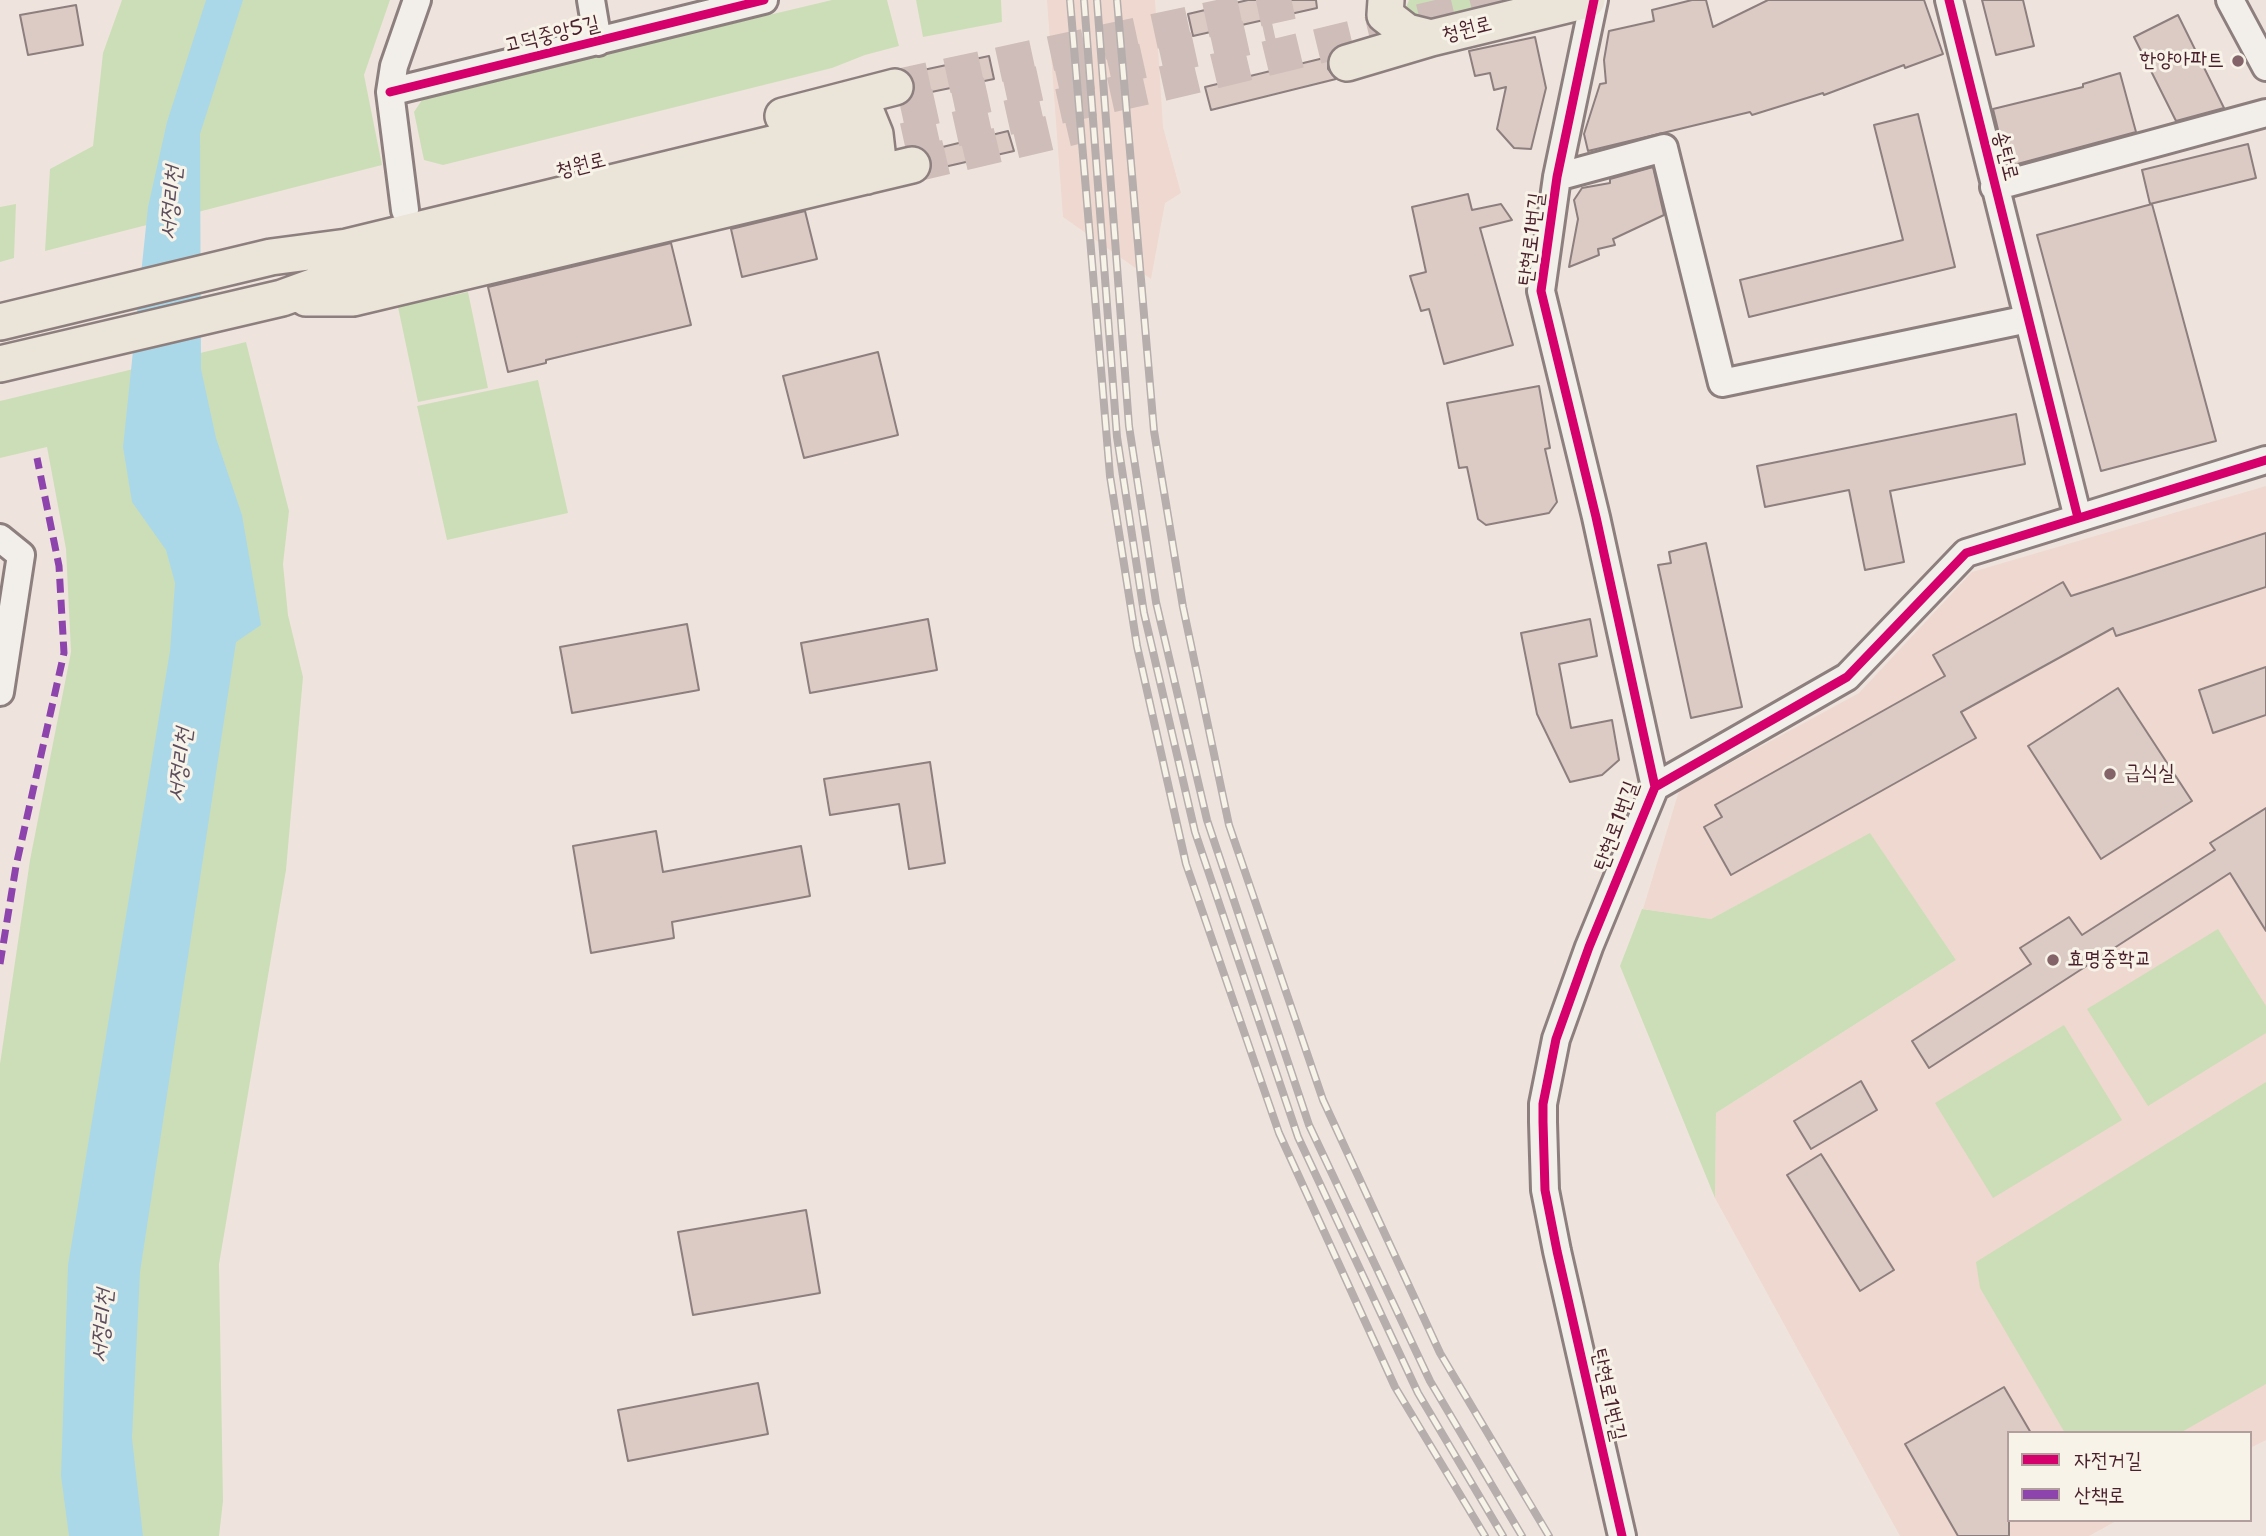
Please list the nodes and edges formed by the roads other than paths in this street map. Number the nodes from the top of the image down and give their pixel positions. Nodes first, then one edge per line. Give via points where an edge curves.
1 (417, 0) edge
2 (591, 0) edge
3 (1386, 0) edge
4 (1587, 0) edge
5 (1594, 0) edge
6 (1949, 0) edge
7 (2230, 0) edge
8 (750, 2) edge
9 (1431, 38) junction
10 (598, 42) junction
11 (1347, 63) dead end
12 (2266, 67) edge
13 (895, 87) tunnel mouth
14 (390, 92) junction
15 (2266, 114) edge
16 (855, 138) junction
17 (912, 165) tunnel mouth
18 (1557, 177) junction
19 (1994, 187) junction
20 (405, 210) junction
21 (271, 257) junction
22 (2028, 319) junction
23 (0, 322) edge
24 (0, 364) edge
25 (2266, 460) edge
26 (2078, 518) junction
27 (0, 538) edge
28 (0, 692) edge
29 (1655, 787) junction
30 (1622, 1536) edge

1 - 14 street
2 - 10 street
3 - 9 main road via 1385,15 1407,32
4 - 9 main road, 청원로
5 - 18 street, 탄현로1번길
6 - 19 street, 송탄로
7 - 12 street
8 - 10 street, 고덕중앙5길
9 - 11 main road, 청원로
10 - 14 street, 고덕중앙5길
13 - 16 main road, 청원로
14 - 20 street
15 - 19 street, 송탄로
16 - 17 main road, 청원로
16 - 20 main road, 청원로
16 - 21 main road, 청원로 via 347,247
16 - 24 main road, 청원로 via 353,298 282,298
18 - 22 street via 1664,148 1722,383
18 - 29 street, 탄현로1번길 via 1541,291
19 - 22 street, 송탄로
20 - 21 main road, 청원로 via 344,225
21 - 23 main road, 청원로
22 - 26 street, 송탄로
25 - 26 street
26 - 29 street via 1966,553 1847,677
27 - 28 street via 20,555
29 - 30 street, 탄현로1번길 via 1556,1039 1543,1104 1545,1190

